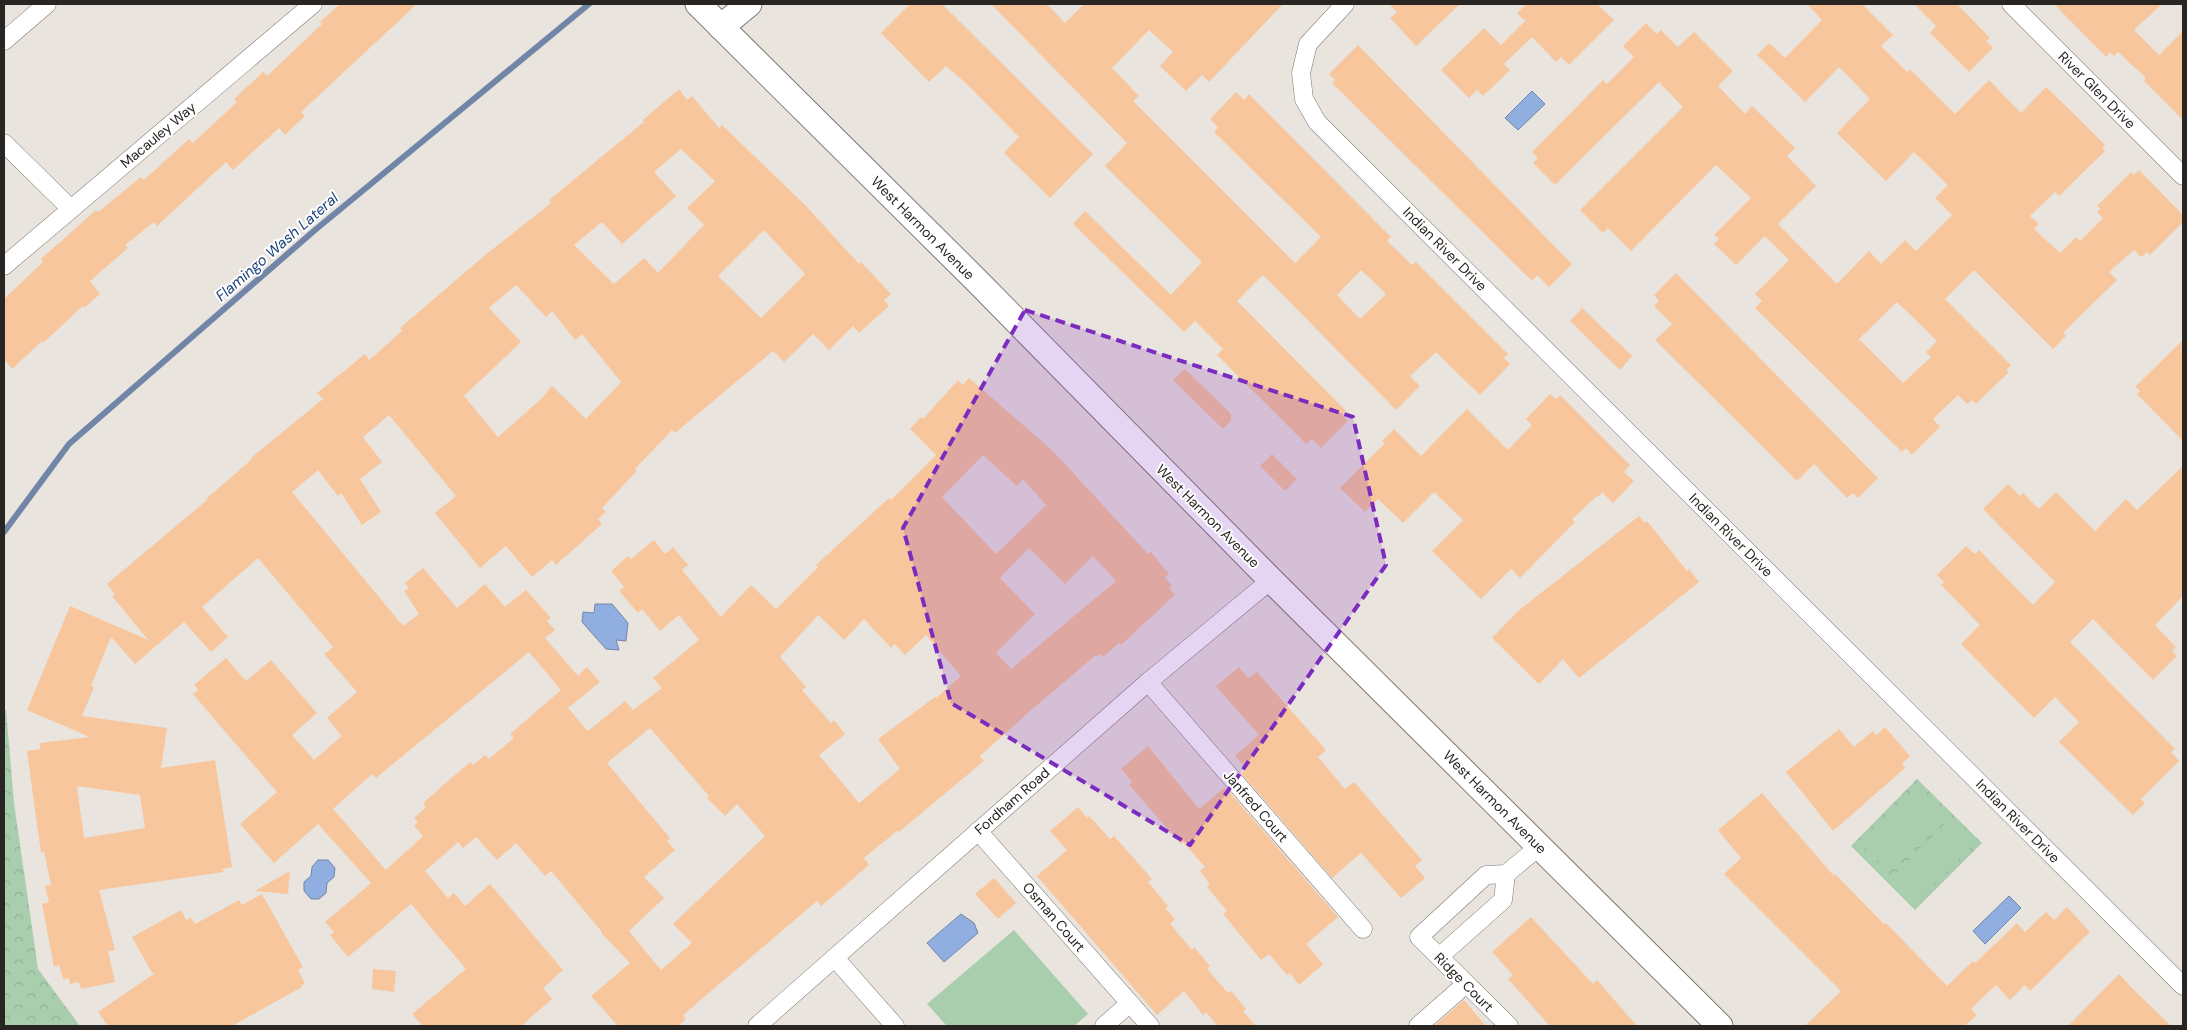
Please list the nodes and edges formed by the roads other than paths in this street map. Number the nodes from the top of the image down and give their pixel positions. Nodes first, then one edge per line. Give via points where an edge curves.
1 (48, 4) edge
2 (313, 4) edge
3 (698, 4) edge
4 (749, 4) edge
5 (1345, 4) edge
6 (2011, 4) edge
7 (722, 27) junction
8 (4, 41) edge
9 (4, 143) edge
10 (2183, 176) edge
11 (71, 209) junction
12 (4, 266) edge
13 (1271, 580) junction
14 (1148, 682) junction
15 (978, 831) junction
16 (1540, 846) junction
17 (1506, 874) junction
18 (1363, 930) dead end
19 (1439, 957) junction
20 (835, 958) junction
21 (1466, 984) junction
22 (2183, 986) edge
23 (1130, 1003) junction
24 (757, 1026) edge
25 (895, 1026) edge
26 (1104, 1026) edge
27 (1150, 1026) edge
28 (1418, 1026) edge
29 (1509, 1026) edge
30 (1720, 1026) edge

1 - 8 street
2 - 11 street, Macauley Way
3 - 7 main road, West Harmon Avenue
4 - 7 main road
5 - 22 street, Indian River Drive via 1308,44 1301,73 1304,99 1317,122
6 - 10 street, River Glen Drive
7 - 13 main road, West Harmon Avenue
9 - 11 street
11 - 12 street, Macauley Way
13 - 14 street, Fordham Road
13 - 16 main road, West Harmon Avenue
14 - 15 street, Fordham Road
14 - 18 street, Janfred Court
15 - 20 street, Fordham Road
15 - 23 street, Osman Court
16 - 17 street
16 - 30 main road, West Harmon Avenue
17 - 19 street via 1503,900
17 - 19 street, Ridge Court via 1486,875 1419,937
19 - 21 street, Ridge Court
20 - 24 street, Fordham Road
20 - 25 street
21 - 28 street
21 - 29 street, Ridge Court
23 - 26 street
23 - 27 street, Osman Court

